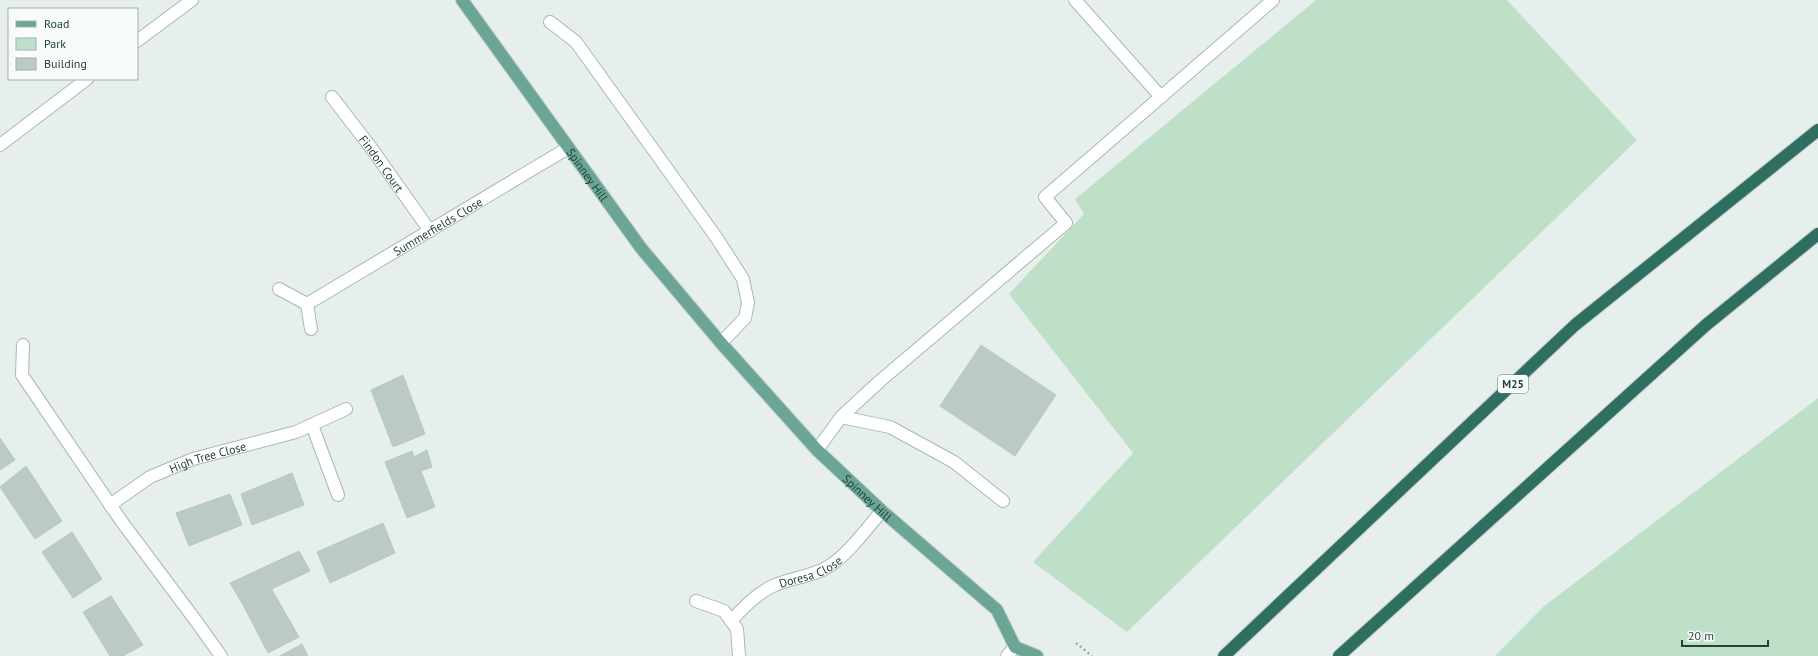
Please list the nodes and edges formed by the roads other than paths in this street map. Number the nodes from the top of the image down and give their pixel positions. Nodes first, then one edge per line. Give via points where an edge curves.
1 (192, 0) edge
2 (462, 0) edge
3 (1075, 0) edge
4 (1273, 0) edge
5 (550, 22) dead end
6 (138, 40) edge
7 (86, 80) edge
8 (332, 97) dead end
9 (1161, 97) junction
10 (1818, 130) edge
11 (0, 145) edge
12 (568, 148) junction
13 (430, 231) junction
14 (1818, 234) edge
15 (279, 289) dead end
16 (307, 304) junction
17 (311, 329) dead end
18 (721, 343) junction
19 (23, 345) dead end
20 (346, 409) dead end
21 (841, 417) junction
22 (312, 425) junction
23 (817, 450) junction
24 (338, 494) dead end
25 (1004, 501) dead end
26 (110, 505) junction
27 (882, 511) junction
28 (696, 601) dead end
29 (731, 621) junction
30 (1011, 651) edge
31 (220, 656) edge
32 (739, 656) edge
33 (1037, 656) edge
34 (1224, 656) edge
35 (1339, 656) edge

1 - 6 street
2 - 12 main road, Spinney Hill
3 - 9 street
4 - 9 street
5 - 18 street via 576,42 716,237 743,279 748,303 745,318
7 - 11 street
8 - 13 street, Findon Court
9 - 21 street via 1044,197 1066,223
10 - 34 highway, M25 via 1575,325
12 - 13 street, Summerfields Close
12 - 18 main road, Spinney Hill via 641,248
13 - 16 street, Summerfields Close
14 - 35 highway via 1706,325
15 - 16 street
16 - 17 street
18 - 23 main road, Spinney Hill
19 - 26 street via 22,375
20 - 22 street, High Tree Close
21 - 23 street
21 - 25 street via 890,427 954,462
22 - 24 street
22 - 26 street, High Tree Close via 296,432 193,459 150,477
23 - 27 main road, Spinney Hill
26 - 31 street
27 - 29 street, Doresa Close via 850,548 830,566 803,578 775,585 756,595
27 - 30 main road, Spinney Hill via 997,610
28 - 29 street via 724,611
29 - 32 street via 737,629
30 - 33 main road

